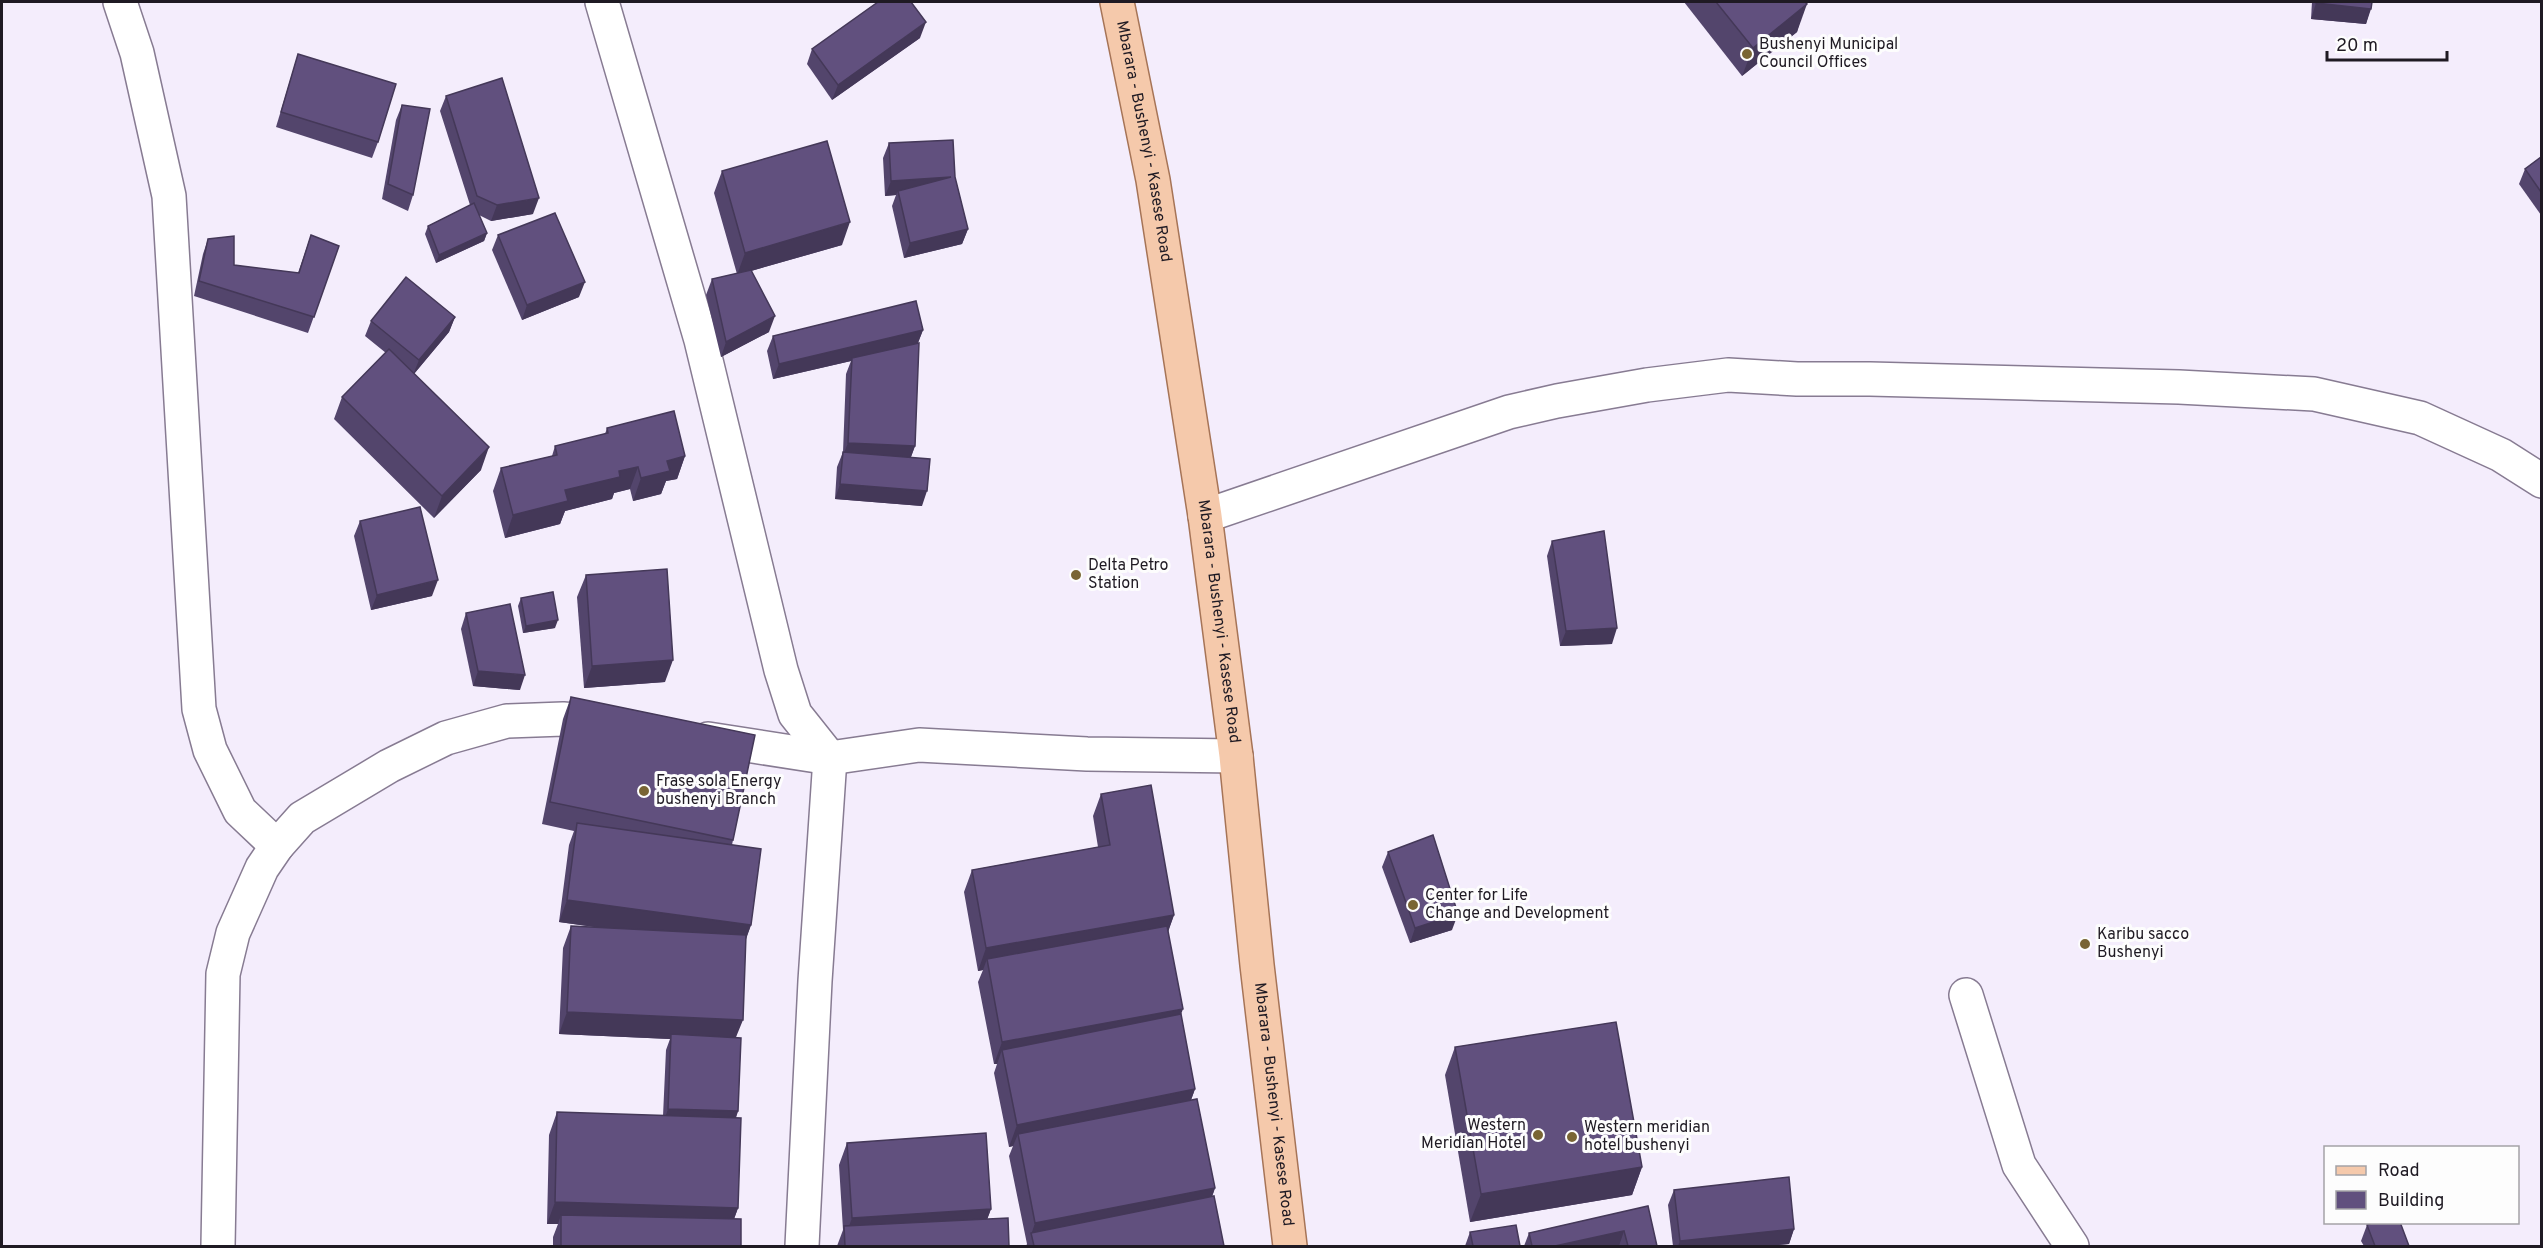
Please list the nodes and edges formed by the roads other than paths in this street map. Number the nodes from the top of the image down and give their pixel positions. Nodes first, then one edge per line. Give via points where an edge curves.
1 (120, 2) edge
2 (602, 2) edge
3 (1117, 2) edge
4 (2541, 482) edge
5 (1205, 516) junction
6 (640, 729) edge
7 (676, 734) edge
8 (1236, 756) junction
9 (830, 758) junction
10 (277, 846) junction
11 (1966, 995) dead end
12 (218, 1246) edge
13 (802, 1246) edge
14 (1290, 1246) edge
15 (2072, 1246) edge

1 - 10 street via 137,53 169,196 199,709 210,750 240,811
2 - 9 street via 701,340 781,670 795,714
3 - 5 main road, Mbarara - Bushenyi - Kasese Road via 1153,180
4 - 5 street via 2501,455 2420,418 2314,394 1728,375 1557,400 1509,412
5 - 8 main road, Mbarara - Bushenyi - Kasese Road
6 - 10 street via 581,719 507,721 446,738 389,766 302,818
7 - 9 street
8 - 9 street via 1087,754 919,744
8 - 14 main road, Mbarara - Bushenyi - Kasese Road
9 - 13 street
10 - 12 street via 262,868 233,933 223,974
11 - 15 street via 2019,1165

